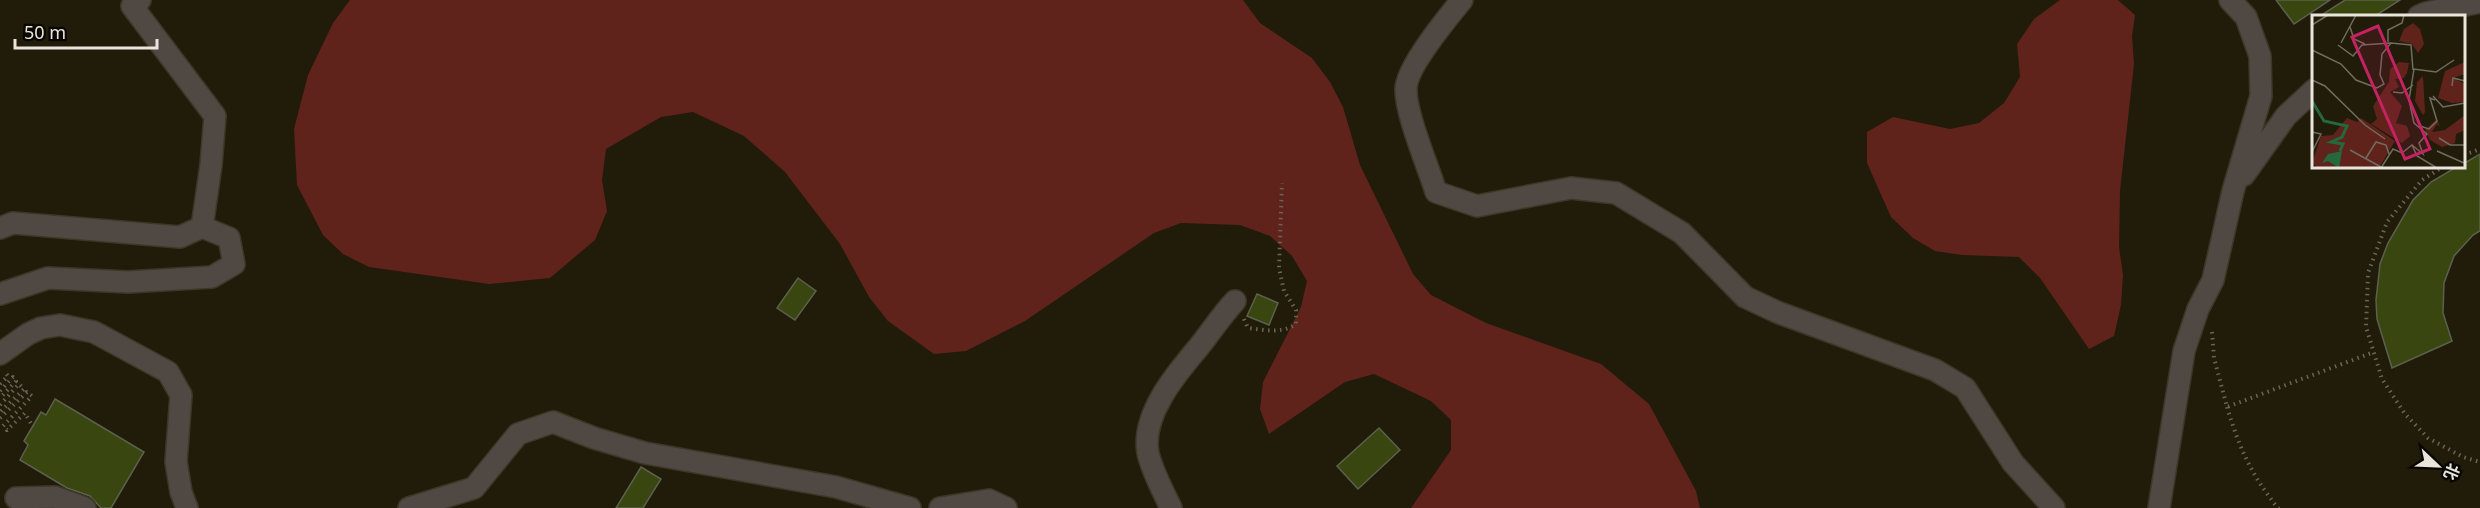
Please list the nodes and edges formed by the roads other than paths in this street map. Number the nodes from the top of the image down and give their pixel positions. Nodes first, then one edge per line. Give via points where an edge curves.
1 (140, 0) edge
2 (1462, 0) edge
3 (2230, 0) edge
4 (2480, 2) edge
5 (2422, 15) edge
6 (2312, 91) edge
7 (2233, 191) junction
8 (202, 227) junction
9 (0, 228) edge
10 (0, 294) edge
11 (1236, 302) road end
12 (0, 354) edge
13 (474, 488) junction
14 (16, 498) dead end
15 (85, 508) edge
16 (187, 508) edge
17 (409, 508) edge
18 (466, 508) edge
19 (910, 508) edge
20 (940, 508) edge
21 (1006, 508) edge
22 (1171, 508) edge
23 (2054, 508) edge
24 (2159, 508) edge

1 - 8 street via 132,6 214,116
2 - 23 street via 1424,49 1405,88 1436,192 1478,206 1571,188 1616,193 1682,233 1745,297 1935,370 1965,388 2013,463
3 - 7 street via 2246,17 2260,56 2261,96
4 - 5 street
6 - 7 street via 2286,116
7 - 24 street via 2213,280 2184,351
8 - 9 street via 180,237 13,223
8 - 10 street via 229,238 234,264 212,277 128,282 48,278
11 - 22 street via 1178,370 1149,429 1148,452
12 - 16 street via 28,334 60,325 94,332 168,372 181,395 176,462
13 - 17 street
13 - 18 street
13 - 19 street via 518,434 553,422 645,453 836,487
14 - 15 street via 55,497
20 - 21 street via 989,500

